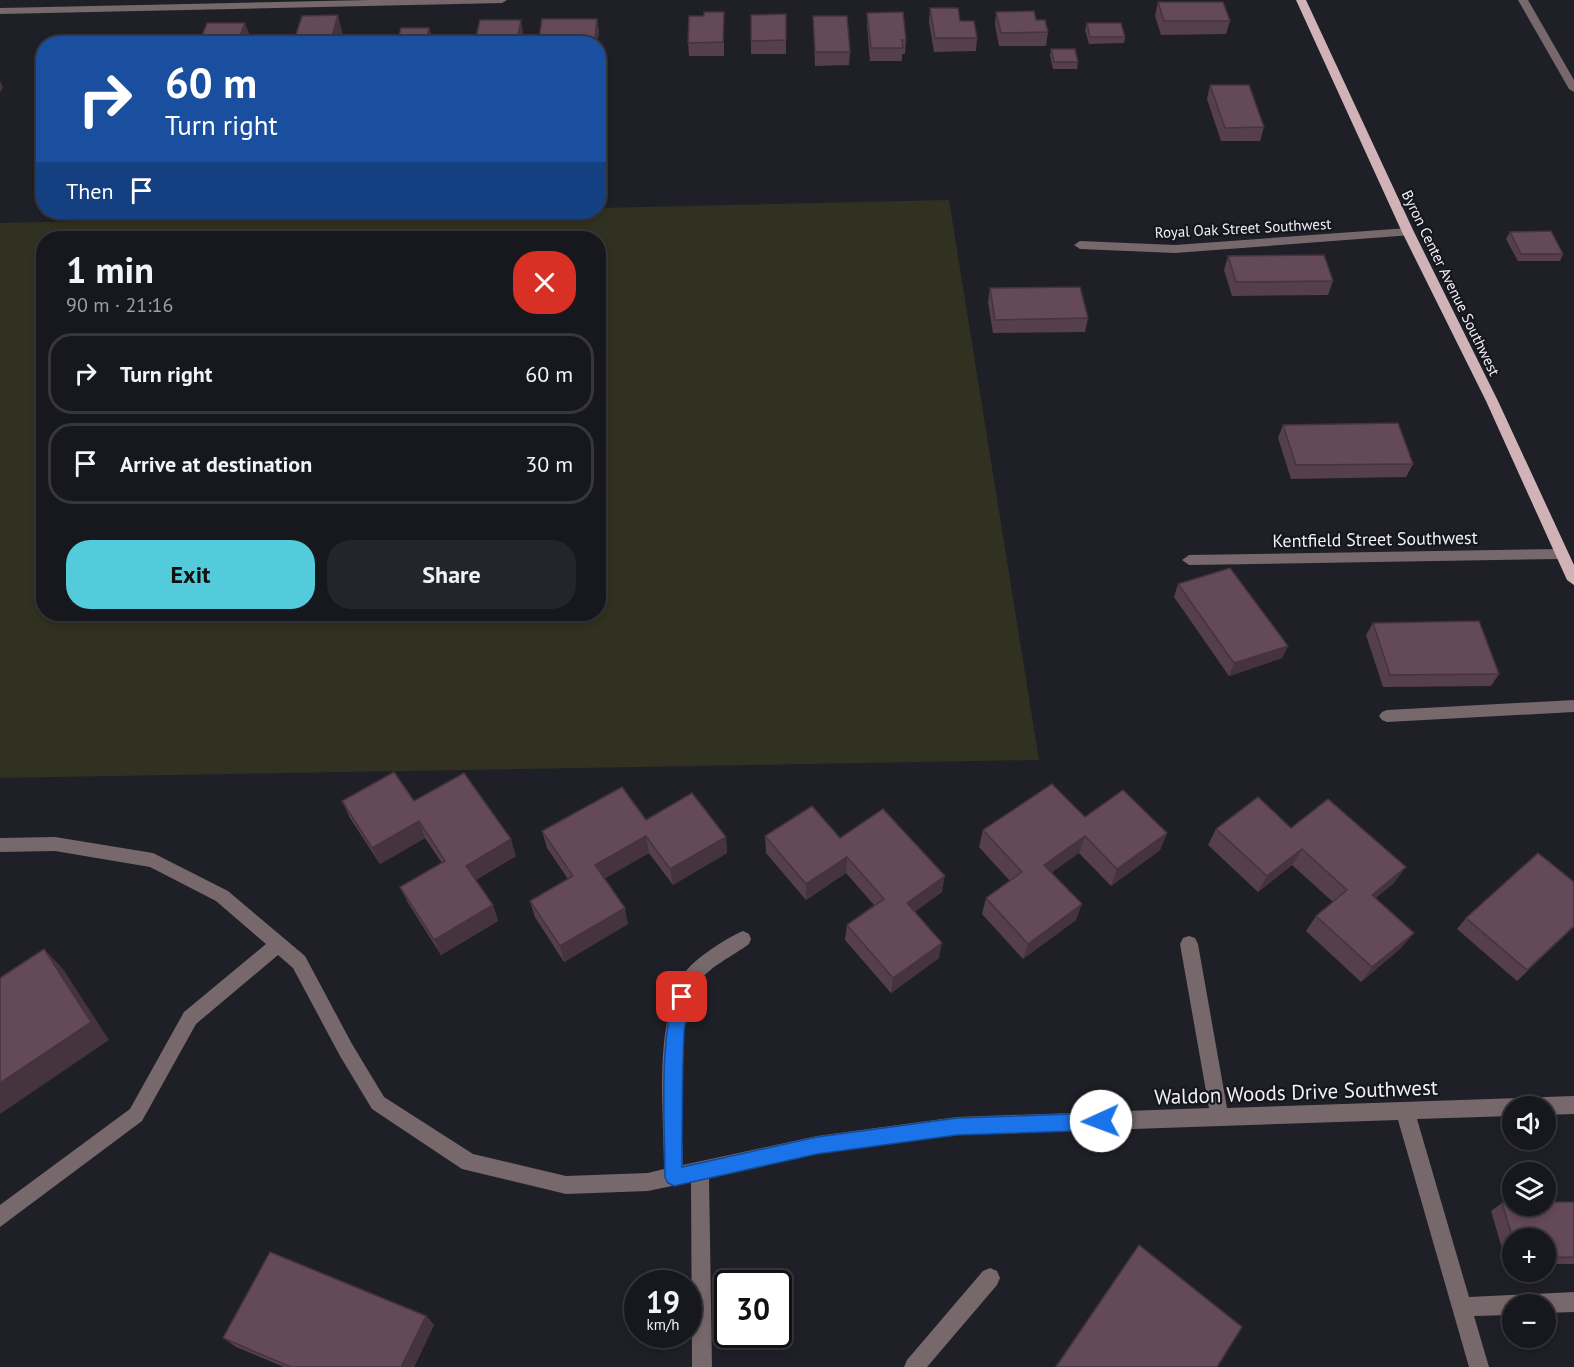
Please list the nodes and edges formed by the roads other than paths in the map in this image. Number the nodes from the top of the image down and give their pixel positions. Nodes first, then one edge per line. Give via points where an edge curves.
1 (502, 0) edge
2 (1301, 0) edge
3 (1523, 0) edge
4 (207, 3) edge
5 (0, 11) edge
6 (1574, 89) edge
7 (1407, 232) junction
8 (1080, 245) dead end
9 (1562, 554) junction
10 (1189, 560) dead end
11 (1574, 580) edge
12 (1574, 706) edge
13 (1387, 716) dead end
14 (0, 845) edge
15 (743, 939) dead end
16 (1189, 944) dead end
17 (278, 945) junction
18 (1574, 1105) edge
19 (1556, 1106) edge
20 (1502, 1107) edge
21 (1405, 1111) junction
22 (1220, 1117) junction
23 (700, 1171) junction
24 (674, 1177) junction
25 (0, 1217) edge
26 (990, 1278) dead end
27 (1574, 1302) edge
28 (1556, 1303) edge
29 (1502, 1305) edge
30 (1462, 1307) junction
31 (702, 1367) edge
32 (914, 1367) edge
33 (1479, 1367) edge

1 - 4 street
2 - 7 main road, Byron Center Avenue Southwest
3 - 6 street
4 - 5 street
7 - 8 street, Royal Oak Street Southwest via 1175,249
7 - 9 main road, Byron Center Avenue Southwest via 1492,401
9 - 10 street, Kentfield Street Southwest
9 - 11 main road, Byron Center Avenue Southwest
12 - 13 street
14 - 17 street, Waldon Woods Drive Southwest via 55,844 153,860 222,896
15 - 24 street via 692,977 682,997 676,1020
16 - 22 street
17 - 24 street, Waldon Woods Drive Southwest via 298,962 378,1103 469,1162 566,1185 648,1182
17 - 25 street via 190,1018 136,1115
18 - 19 street, Waldon Woods Drive Southwest
20 - 21 street, Waldon Woods Drive Southwest
21 - 22 street, Waldon Woods Drive Southwest
21 - 30 street
22 - 23 street, Waldon Woods Drive Southwest via 957,1126 817,1145
23 - 24 street, Waldon Woods Drive Southwest
23 - 31 street
26 - 32 street
27 - 28 street
29 - 30 street
30 - 33 street

